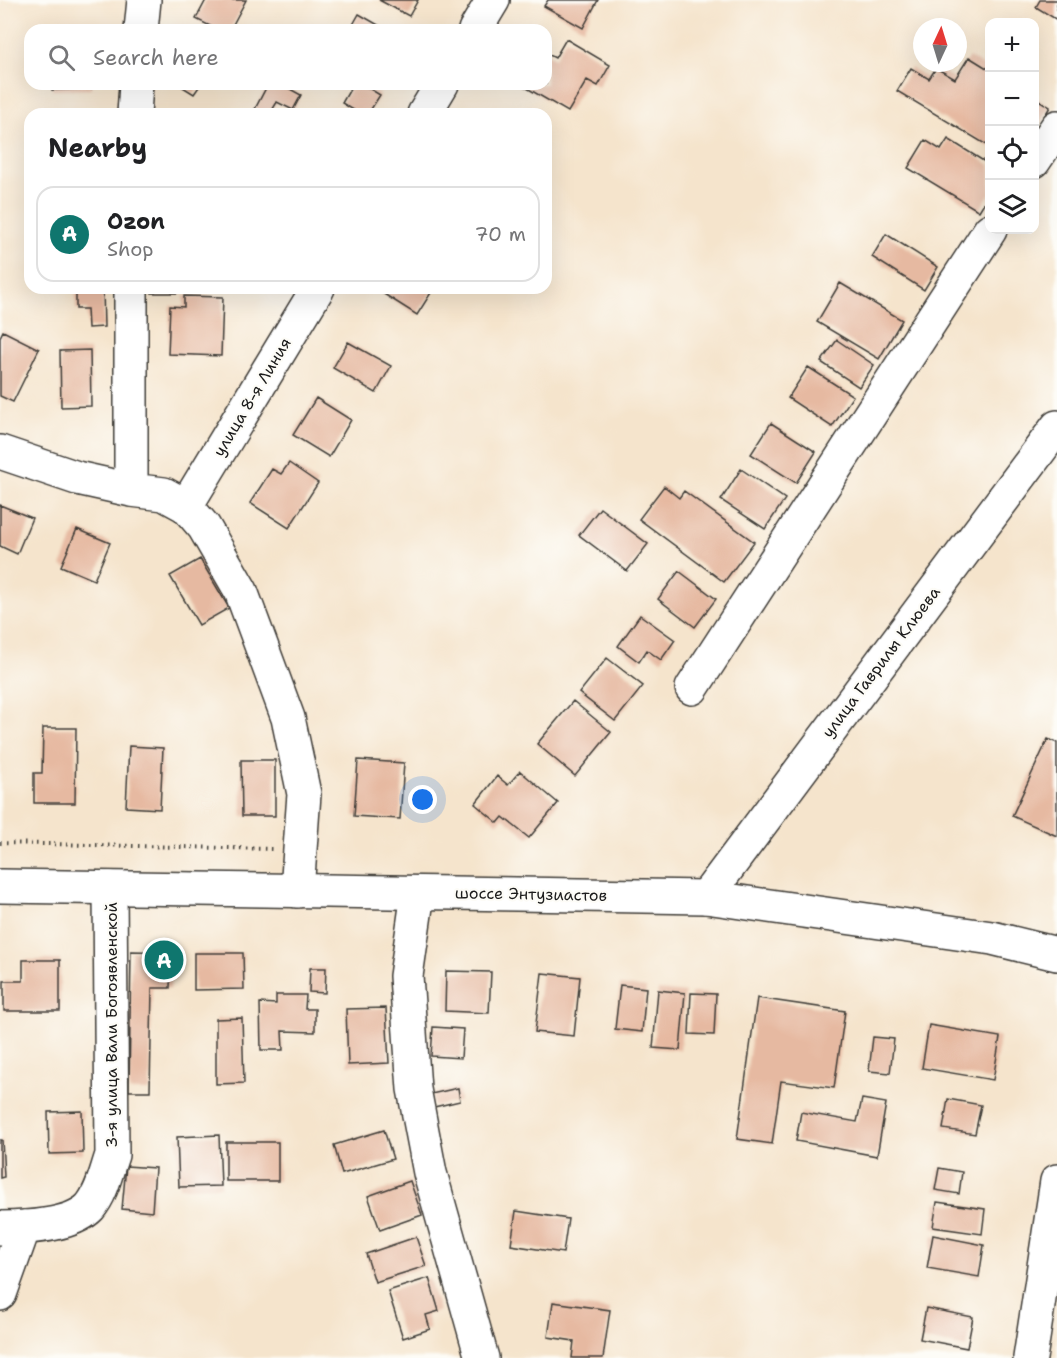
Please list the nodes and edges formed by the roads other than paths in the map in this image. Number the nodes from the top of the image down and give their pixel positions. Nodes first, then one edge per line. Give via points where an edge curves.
1 (144, 0) edge
2 (493, 0) edge
3 (142, 24) edge
4 (479, 24) edge
5 (136, 90) edge
6 (438, 90) edge
7 (134, 108) edge
8 (428, 108) edge
9 (1057, 127) edge
10 (1039, 155) edge
11 (987, 234) edge
12 (131, 294) edge
13 (314, 294) edge
14 (1057, 426) edge
15 (0, 452) edge
16 (131, 490) junction
17 (186, 506) junction
18 (692, 688) dead end
19 (0, 886) edge
20 (110, 888) junction
21 (297, 891) junction
22 (418, 893) junction
23 (706, 897) junction
24 (1057, 954) edge
25 (1057, 1181) edge
26 (12, 1227) edge
27 (0, 1294) edge
28 (482, 1358) edge
29 (1030, 1358) edge

1 - 3 street
2 - 4 street
5 - 7 street
6 - 8 street
9 - 10 street
11 - 18 street
12 - 16 street
13 - 17 street, улица 8-я Линия
14 - 23 street, улица Гаврилы Клюева
15 - 16 street via 77,478
16 - 17 street via 164,494
17 - 21 street via 204,527 241,591 288,718 304,794
19 - 20 street, шоссе Энтузиастов
20 - 21 street, шоссе Энтузиастов
20 - 26 street, 3-я улица Вали Богоявленской via 112,1155 101,1188 89,1208 67,1220
21 - 22 street, шоссе Энтузиастов
22 - 23 street, шоссе Энтузиастов
22 - 28 street via 406,976 414,1089 430,1173
23 - 24 street, шоссе Энтузиастов via 992,938
25 - 29 street
26 - 27 street

